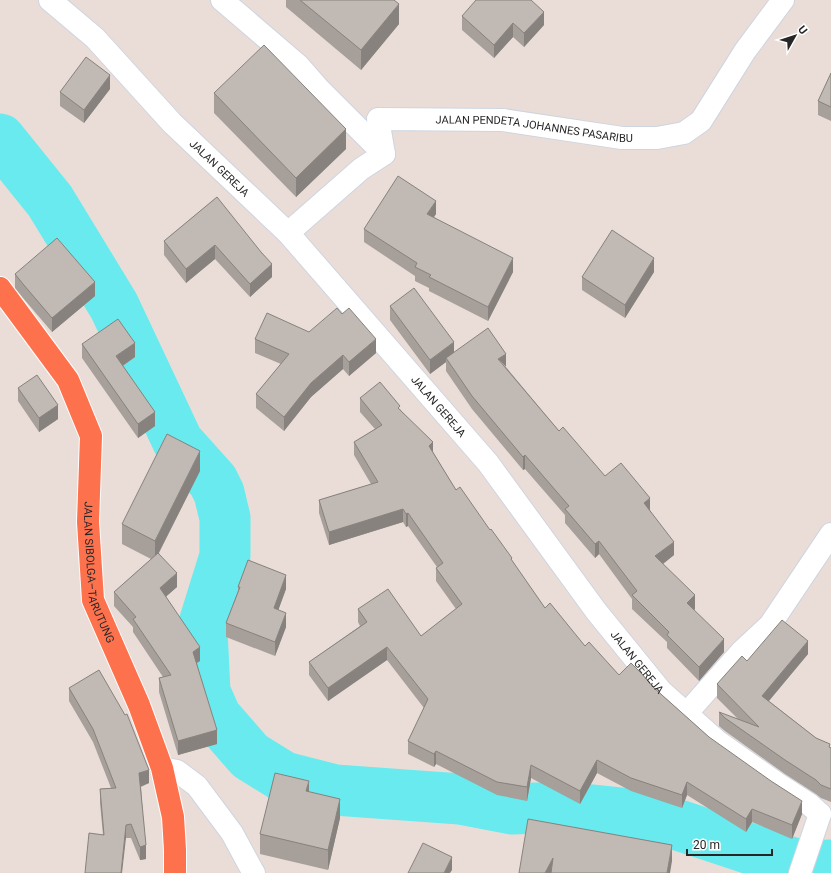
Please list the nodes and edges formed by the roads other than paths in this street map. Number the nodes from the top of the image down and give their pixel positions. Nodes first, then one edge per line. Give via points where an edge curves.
1 (50, 0) edge
2 (222, 0) edge
3 (783, 0) edge
4 (384, 154) junction
5 (288, 233) junction
6 (0, 288) edge
7 (831, 534) edge
8 (686, 714) junction
9 (162, 768) junction
10 (821, 820) edge
11 (175, 873) edge
12 (254, 873) edge
13 (800, 873) edge

1 - 5 street, JALAN GEREJA via 95,38 172,124
2 - 4 street via 298,65
3 - 4 street, JALAN PENDETA JOHANNES PASARIBU via 745,51 701,121 684,133 657,138 622,138 503,120 378,119
4 - 5 street via 361,169
5 - 8 street, JALAN GEREJA via 488,463 596,611 661,691
6 - 9 highway, JALAN SIBOLGA–TARUTUNG via 68,380 91,436 88,522 93,600 139,705
7 - 8 street via 770,625 742,651
8 - 10 street, JALAN GEREJA via 716,741 809,804
9 - 11 highway, JALAN SIBOLGA–TARUTUNG via 173,817
9 - 12 street via 177,771 197,786 232,833
10 - 13 street

